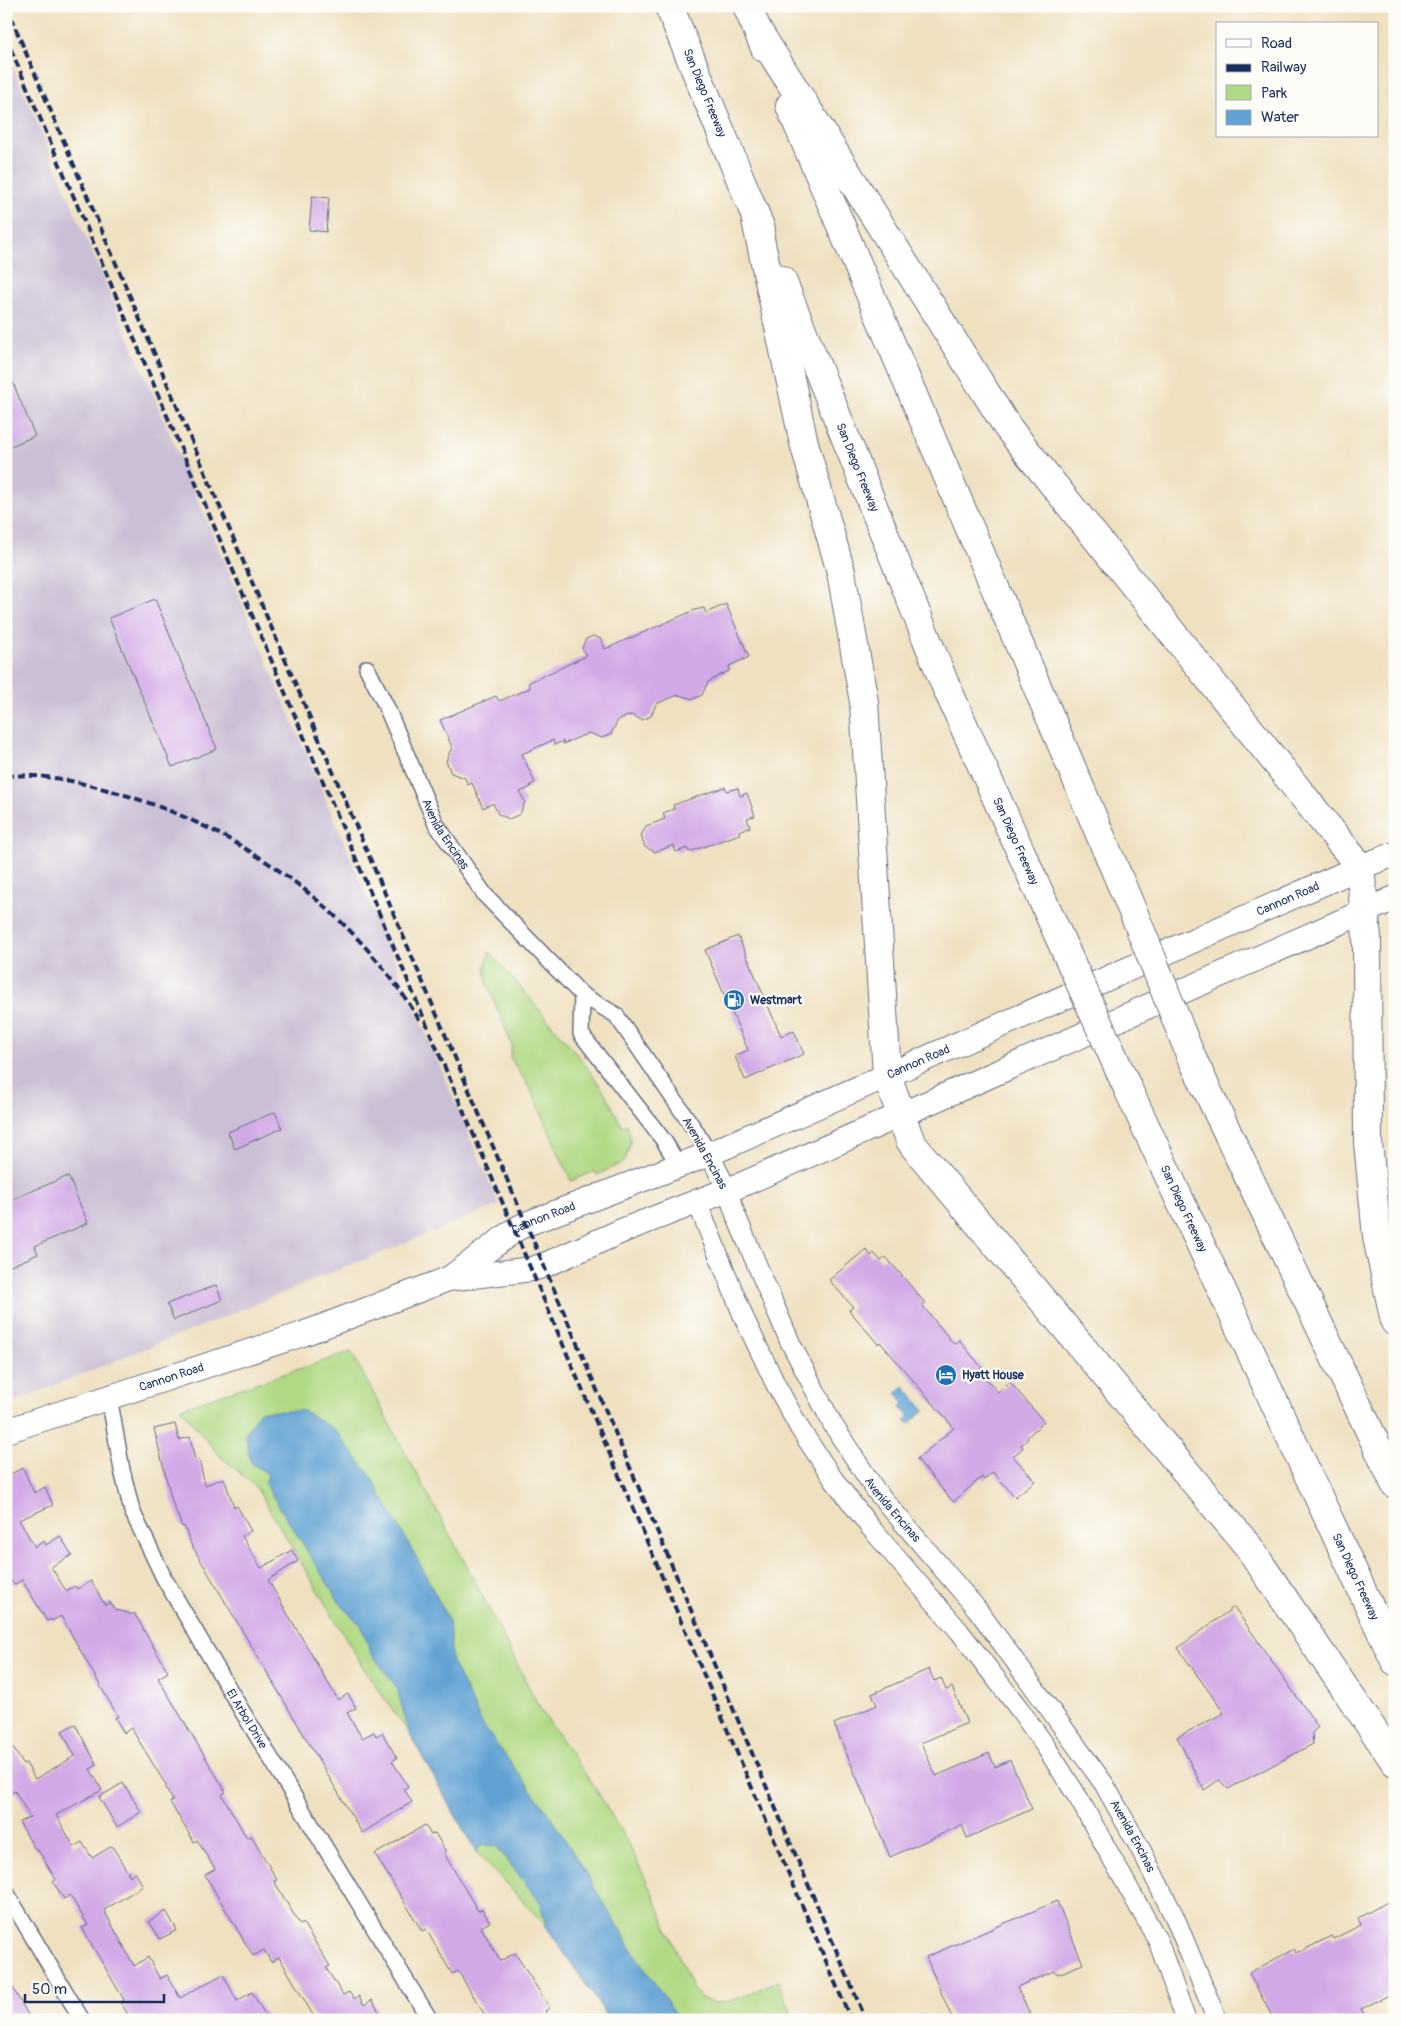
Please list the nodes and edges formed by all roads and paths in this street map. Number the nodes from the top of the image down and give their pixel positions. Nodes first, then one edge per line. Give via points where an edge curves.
1 (669, 6) edge
2 (752, 18) edge
3 (754, 211) junction
4 (367, 668) dead end
5 (1395, 854) edge
6 (1360, 867) junction
7 (1395, 898) edge
8 (1365, 911) junction
9 (582, 995) junction
10 (887, 1075) junction
11 (901, 1114) junction
12 (709, 1154) junction
13 (678, 1166) junction
14 (727, 1189) junction
15 (697, 1202) junction
16 (448, 1279) junction
17 (1395, 1322) edge
18 (109, 1398) junction
19 (6, 1431) edge
20 (1395, 1484) edge
21 (1395, 1661) edge
22 (1395, 1762) edge
23 (6, 1892) edge
24 (82, 2020) edge
25 (430, 2020) edge
26 (1186, 2020) edge
27 (1217, 2020) edge

1 - 3 highway, San Diego Freeway
2 - 6 highway via 1008,428
2 - 20 highway, bridge via 1139,926 1190,1054
3 - 10 highway via 804,443 841,572 864,702
3 - 21 highway, San Diego Freeway, bridge via 944,682 1128,1089
4 - 9 street, Avenida Encinas via 436,824 485,895
5 - 6 main road, Cannon Road
6 - 8 highway
6 - 10 main road, Cannon Road
7 - 8 main road, Cannon Road
8 - 11 main road, Cannon Road
8 - 17 highway via 1368,1142 1377,1237
9 - 12 street, Avenida Encinas via 616,1015
9 - 13 street via 581,1034 664,1141
10 - 11 highway
10 - 12 main road, Cannon Road
11 - 14 main road, Cannon Road
11 - 22 highway via 913,1145 1248,1546
12 - 13 main road, Cannon Road
12 - 14 street, Avenida Encinas
13 - 16 main road, Cannon Road via 516,1229
14 - 15 main road, Cannon Road
14 - 27 street, Avenida Encinas via 790,1342 833,1425 876,1491 978,1609 1104,1784 1175,1918
15 - 16 main road, Cannon Road via 532,1270
15 - 26 street via 744,1318 800,1429 870,1527 960,1632 1020,1710 1080,1798 1158,1941
16 - 18 main road, Cannon Road via 300,1335
18 - 19 main road, Cannon Road
18 - 25 street, El Arbol Drive via 132,1511 164,1578 238,1706
23 - 24 street

